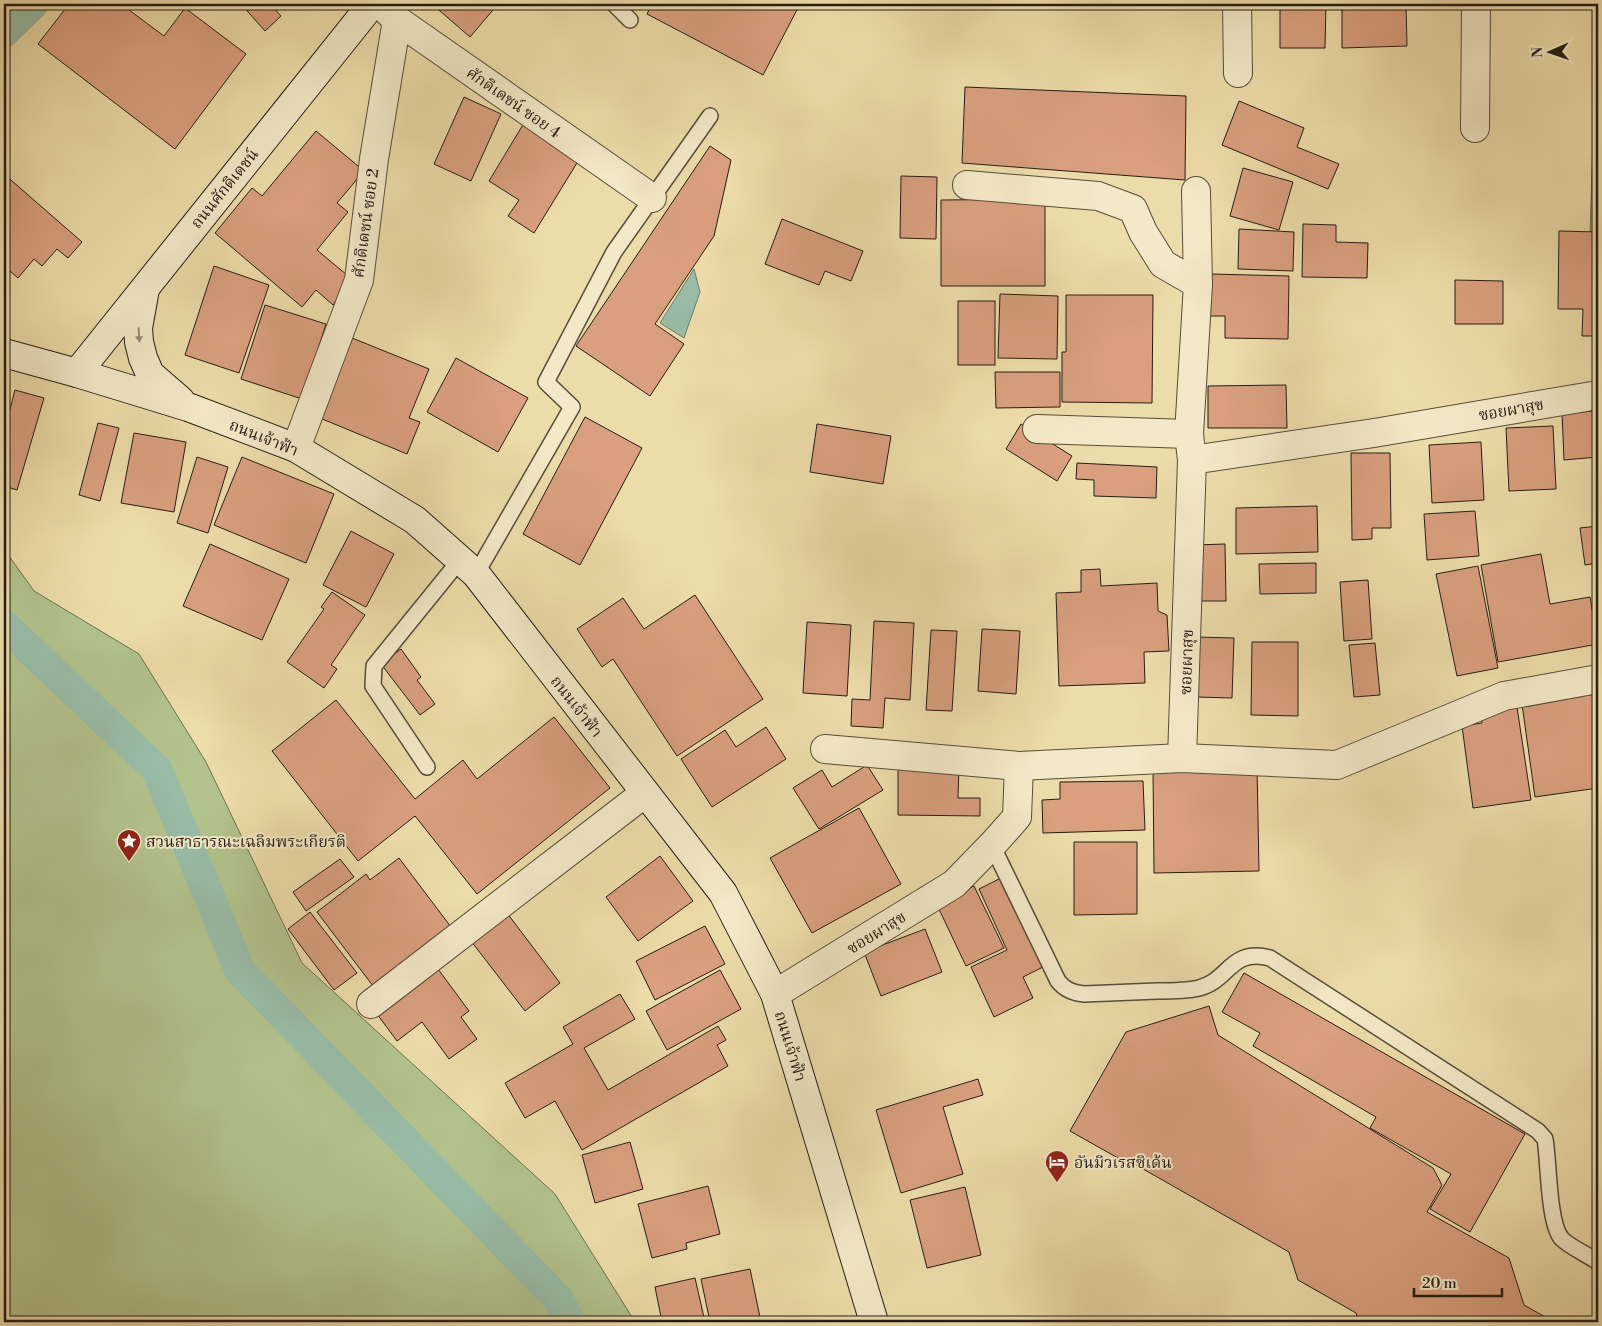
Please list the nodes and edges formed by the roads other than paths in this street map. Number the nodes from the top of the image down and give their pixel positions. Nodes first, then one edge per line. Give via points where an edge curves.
1 (372, 4) edge
2 (614, 4) edge
3 (1237, 4) edge
4 (1476, 4) edge
5 (387, 12) edge
6 (630, 20) dead end
7 (1238, 73) dead end
8 (710, 116) dead end
9 (1475, 128) dead end
10 (967, 185) dead end
11 (1196, 191) dead end
12 (652, 198) junction
13 (1198, 284) junction
14 (146, 287) junction
15 (4, 354) edge
16 (77, 373) junction
17 (1598, 395) edge
18 (188, 407) junction
19 (1037, 429) dead end
20 (1191, 447) junction
21 (296, 448) junction
22 (468, 567) junction
23 (1598, 679) edge
24 (825, 749) dead end
25 (1182, 758) junction
26 (1018, 766) junction
27 (428, 767) dead end
28 (645, 793) junction
29 (992, 845) junction
30 (775, 994) junction
31 (371, 1004) dead end
32 (1598, 1262) edge
33 (874, 1322) edge

1 - 14 street, ถนนศักดิเดชน์
2 - 6 lane
3 - 7 street
4 - 9 street
5 - 12 street, ศักดิเดชน์ ซอย 4
5 - 21 street, ศักดิเดชน์ ซอย 2 via 374,160 358,280
8 - 12 lane
10 - 13 street via 1098,196 1132,210 1163,264
11 - 13 street
12 - 22 lane via 614,252 546,382 572,407
13 - 20 street
14 - 16 street, ถนนศักดิเดชน์
14 -> 18 street via 138,328 143,358 150,374
15 - 16 street, ถนนเจ้าฟ้า
16 - 18 street, ถนนเจ้าฟ้า
17 - 20 street, ซอยผาสุข via 1374,433
18 - 21 street, ถนนเจ้าฟ้า
19 - 20 street
20 - 25 street, ซอยผาสุข
21 - 22 street, ถนนเจ้าฟ้า via 415,520
22 - 27 lane via 374,666 373,686
22 - 28 street, ถนนเจ้าฟ้า
23 - 25 street via 1504,696 1337,765
24 - 26 street
25 - 26 street
26 - 29 street, ซอยผาสุข via 1017,817
28 - 30 street, ถนนเจ้าฟ้า via 723,894
28 - 31 street
29 - 30 street, ซอยผาสุข via 954,884
29 - 32 lane via 1063,988 1084,994 1199,988 1216,980 1243,958 1270,958 1538,1131 1546,1139 1552,1213 1558,1234
30 - 33 street, ถนนเจ้าฟ้า

